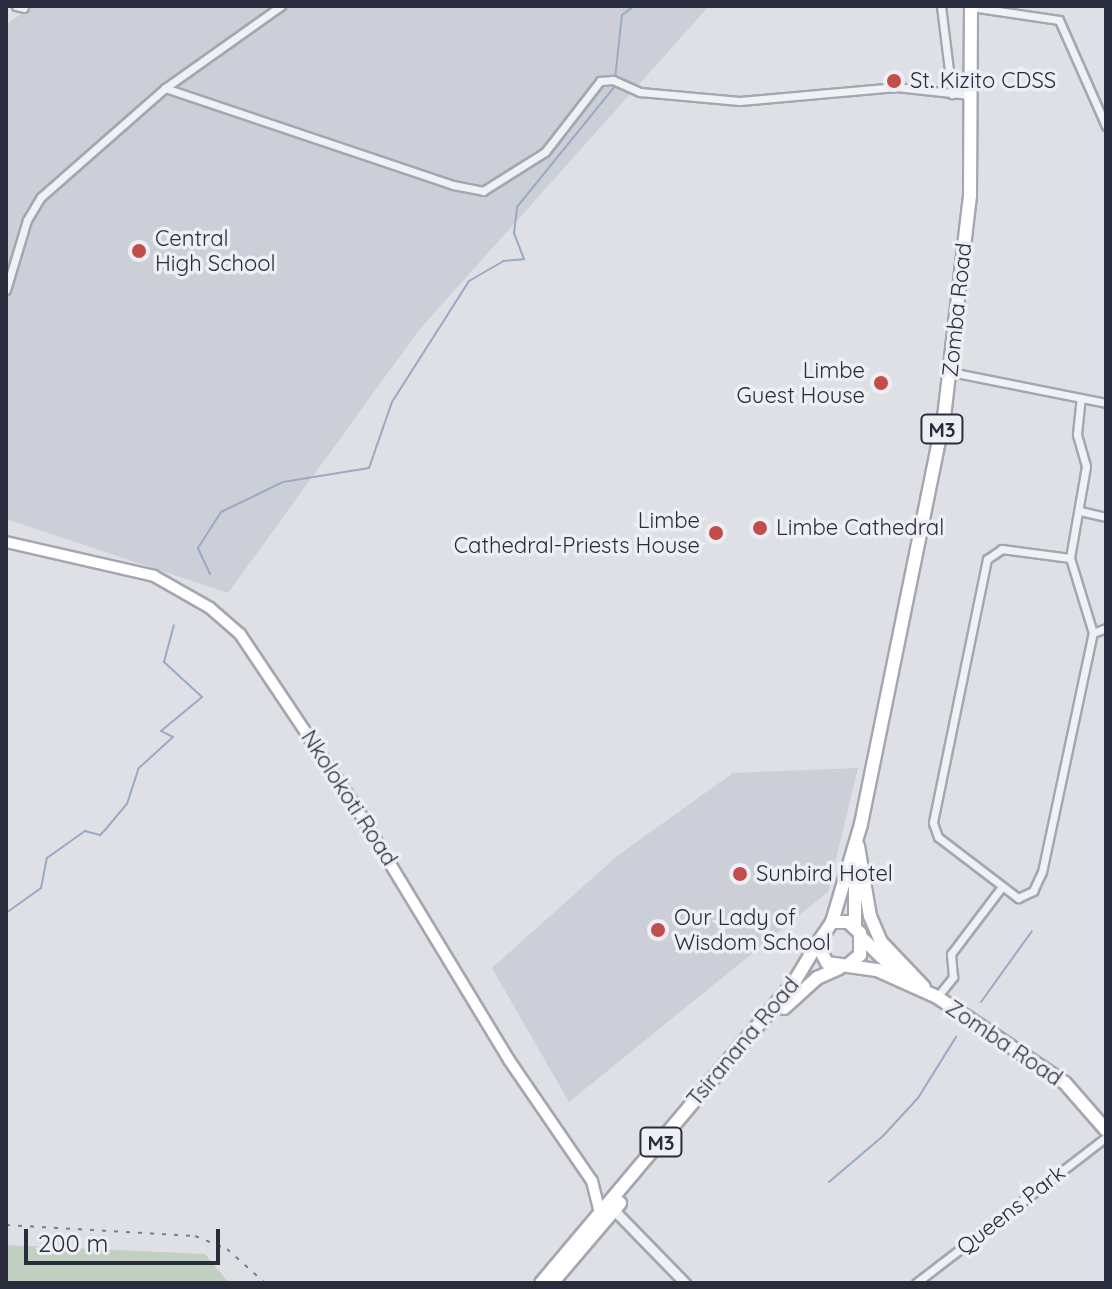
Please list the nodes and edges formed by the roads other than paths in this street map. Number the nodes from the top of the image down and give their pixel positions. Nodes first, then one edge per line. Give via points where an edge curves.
1 (281, 6) edge
2 (941, 6) edge
3 (971, 7) edge
4 (165, 88) junction
5 (952, 94) junction
6 (970, 95) junction
7 (1106, 126) edge
8 (6, 290) edge
9 (951, 372) junction
10 (1081, 398) junction
11 (1106, 403) edge
12 (1080, 511) junction
13 (1106, 517) edge
14 (6, 542) edge
15 (1070, 558) junction
16 (1106, 628) edge
17 (1093, 633) junction
18 (856, 841) junction
19 (1001, 888) junction
20 (832, 922) junction
21 (859, 932) junction
22 (817, 944) junction
23 (845, 966) junction
24 (915, 987) junction
25 (934, 996) junction
26 (1104, 1124) edge
27 (1106, 1137) edge
28 (592, 1181) junction
29 (621, 1190) junction
30 (614, 1210) junction
31 (600, 1214) junction
32 (541, 1283) edge
33 (552, 1283) edge
34 (685, 1283) edge
35 (916, 1283) edge

1 - 4 street
2 - 5 street
3 - 6 highway, Zomba Road / M3
3 - 7 street via 1059,20
4 - 5 street via 483,191 545,152 589,89 617,81 640,92 740,101 896,87
4 - 8 street via 37,202
5 - 6 street
6 - 9 highway, Zomba Road / M3 via 970,196
9 - 10 street
9 - 18 highway, Zomba Road / M3
10 - 11 street
10 - 12 street via 1077,434 1086,466
12 - 13 street
12 - 15 street
14 - 28 main road, Nkolokoti Road via 154,576 210,608 240,634 354,804 509,1060
15 - 17 street
15 - 19 street via 996,549 984,571 933,827
16 - 17 street
17 - 19 street via 1042,872 1023,898
18 - 20 highway, Zomba Road / M3
18 - 21 highway, Zomba Road / M3
18 - 25 highway via 861,879 881,942
19 - 25 street via 951,954 953,977
20 - 21 highway
20 - 22 highway, M3
21 - 23 highway, M3 via 860,955
21 - 24 highway
22 - 23 highway via 822,959
22 - 29 highway, Tsiranana Road / M3 via 793,984
23 - 24 highway via 877,970
23 - 30 highway, Tsiranana Road / M3 via 817,978 786,1004
24 - 25 highway
25 - 26 highway, Zomba Road via 1056,1076
27 - 35 street, Queens Park
28 - 29 main road
28 - 31 main road, Nkolokoti Road
29 - 31 highway, Tsiranana Road / M3
30 - 33 highway, Tsiranana Road / M3
30 - 34 street
31 - 32 highway, Tsiranana Road / M3

